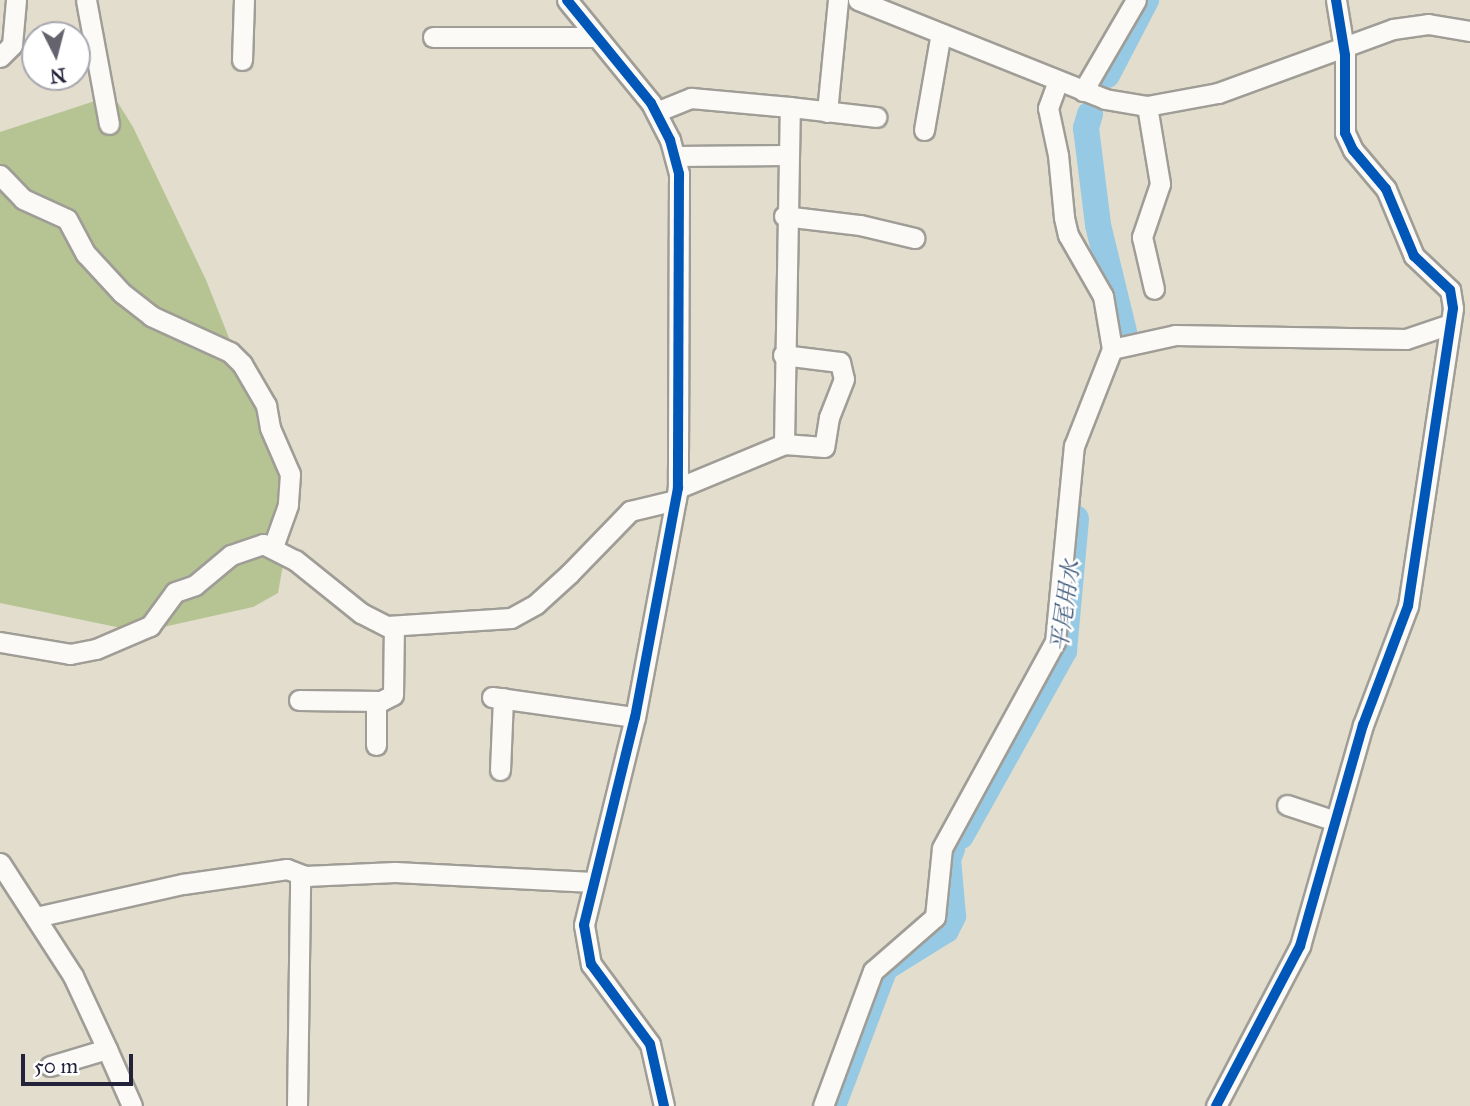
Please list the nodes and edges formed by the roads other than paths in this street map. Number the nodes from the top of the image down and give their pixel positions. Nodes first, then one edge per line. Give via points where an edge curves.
1 (16, 0) edge
2 (86, 0) edge
3 (244, 0) edge
4 (567, 0) edge
5 (838, 0) edge
6 (1136, 0) edge
7 (1336, 0) edge
8 (864, 1) edge
9 (1470, 31) edge
10 (941, 33) junction
11 (433, 37) dead end
12 (596, 37) junction
13 (1344, 45) junction
14 (0, 57) edge
15 (242, 60) dead end
16 (1058, 81) junction
17 (1083, 91) junction
18 (1147, 106) junction
19 (790, 107) junction
20 (656, 112) junction
21 (827, 112) junction
22 (876, 117) dead end
23 (109, 124) dead end
24 (924, 130) dead end
25 (787, 155) junction
26 (676, 156) junction
27 (0, 175) edge
28 (784, 216) junction
29 (914, 238) dead end
30 (1154, 289) dead end
31 (1450, 324) junction
32 (1112, 349) junction
33 (783, 355) junction
34 (784, 444) junction
35 (677, 494) junction
36 (273, 547) junction
37 (394, 627) junction
38 (0, 642) edge
39 (299, 699) dead end
40 (376, 701) junction
41 (635, 717) junction
42 (376, 745) dead end
43 (500, 770) dead end
44 (1287, 805) dead end
45 (1335, 821) junction
46 (0, 863) edge
47 (305, 876) junction
48 (593, 883) junction
49 (36, 917) junction
50 (107, 1049) junction
51 (50, 1066) dead end
52 (132, 1106) edge
53 (298, 1106) edge
54 (664, 1106) edge
55 (823, 1106) edge
56 (1216, 1106) edge

1 - 14 street via 12,45
2 - 23 street
3 - 15 street
4 - 12 street
5 - 21 street
6 - 17 street
7 - 13 street
8 - 10 street
9 - 13 street via 1428,24 1393,29
10 - 16 street
10 - 24 street
11 - 12 street
12 - 20 street
13 - 18 street via 1218,93
13 - 31 street via 1345,133 1353,150 1386,189 1415,256 1450,290
16 - 17 street
16 - 32 street via 1048,108 1064,217 1068,235 1103,296
17 - 18 street
18 - 30 street via 1160,184 1142,237
19 - 20 street via 691,97
19 - 21 street
19 - 25 street
20 - 26 street
21 - 22 street
25 - 26 street
25 - 28 street
26 - 35 street via 682,207
27 - 36 street via 23,199 67,219 86,254 151,316 230,352 242,364 266,405 270,428 290,474 288,505
28 - 29 street via 860,225
28 - 33 street
31 - 32 street via 1406,339 1175,335
31 - 45 street via 1408,606 1363,725
32 - 55 street via 1074,446 1055,642 942,848 935,917 873,971
33 - 34 street
33 - 34 street via 840,362 844,379 829,417 824,447
34 - 35 street
35 - 37 street via 630,511 598,547 524,612 483,623
35 - 41 street
36 - 37 street via 361,613
36 - 38 street via 262,544 231,555 195,585 175,592 150,625 96,649 70,654
37 - 40 street via 393,695
39 - 40 street
40 - 42 street
41 - 43 street via 497,698
41 - 48 street
44 - 45 street
45 - 56 street via 1300,946
46 - 49 street
47 - 48 street via 395,872
47 - 49 street via 287,869 222,878
47 - 53 street via 300,883
48 - 54 street via 584,925 587,952 599,976 650,1044
49 - 50 street via 73,976
50 - 51 street
50 - 52 street

